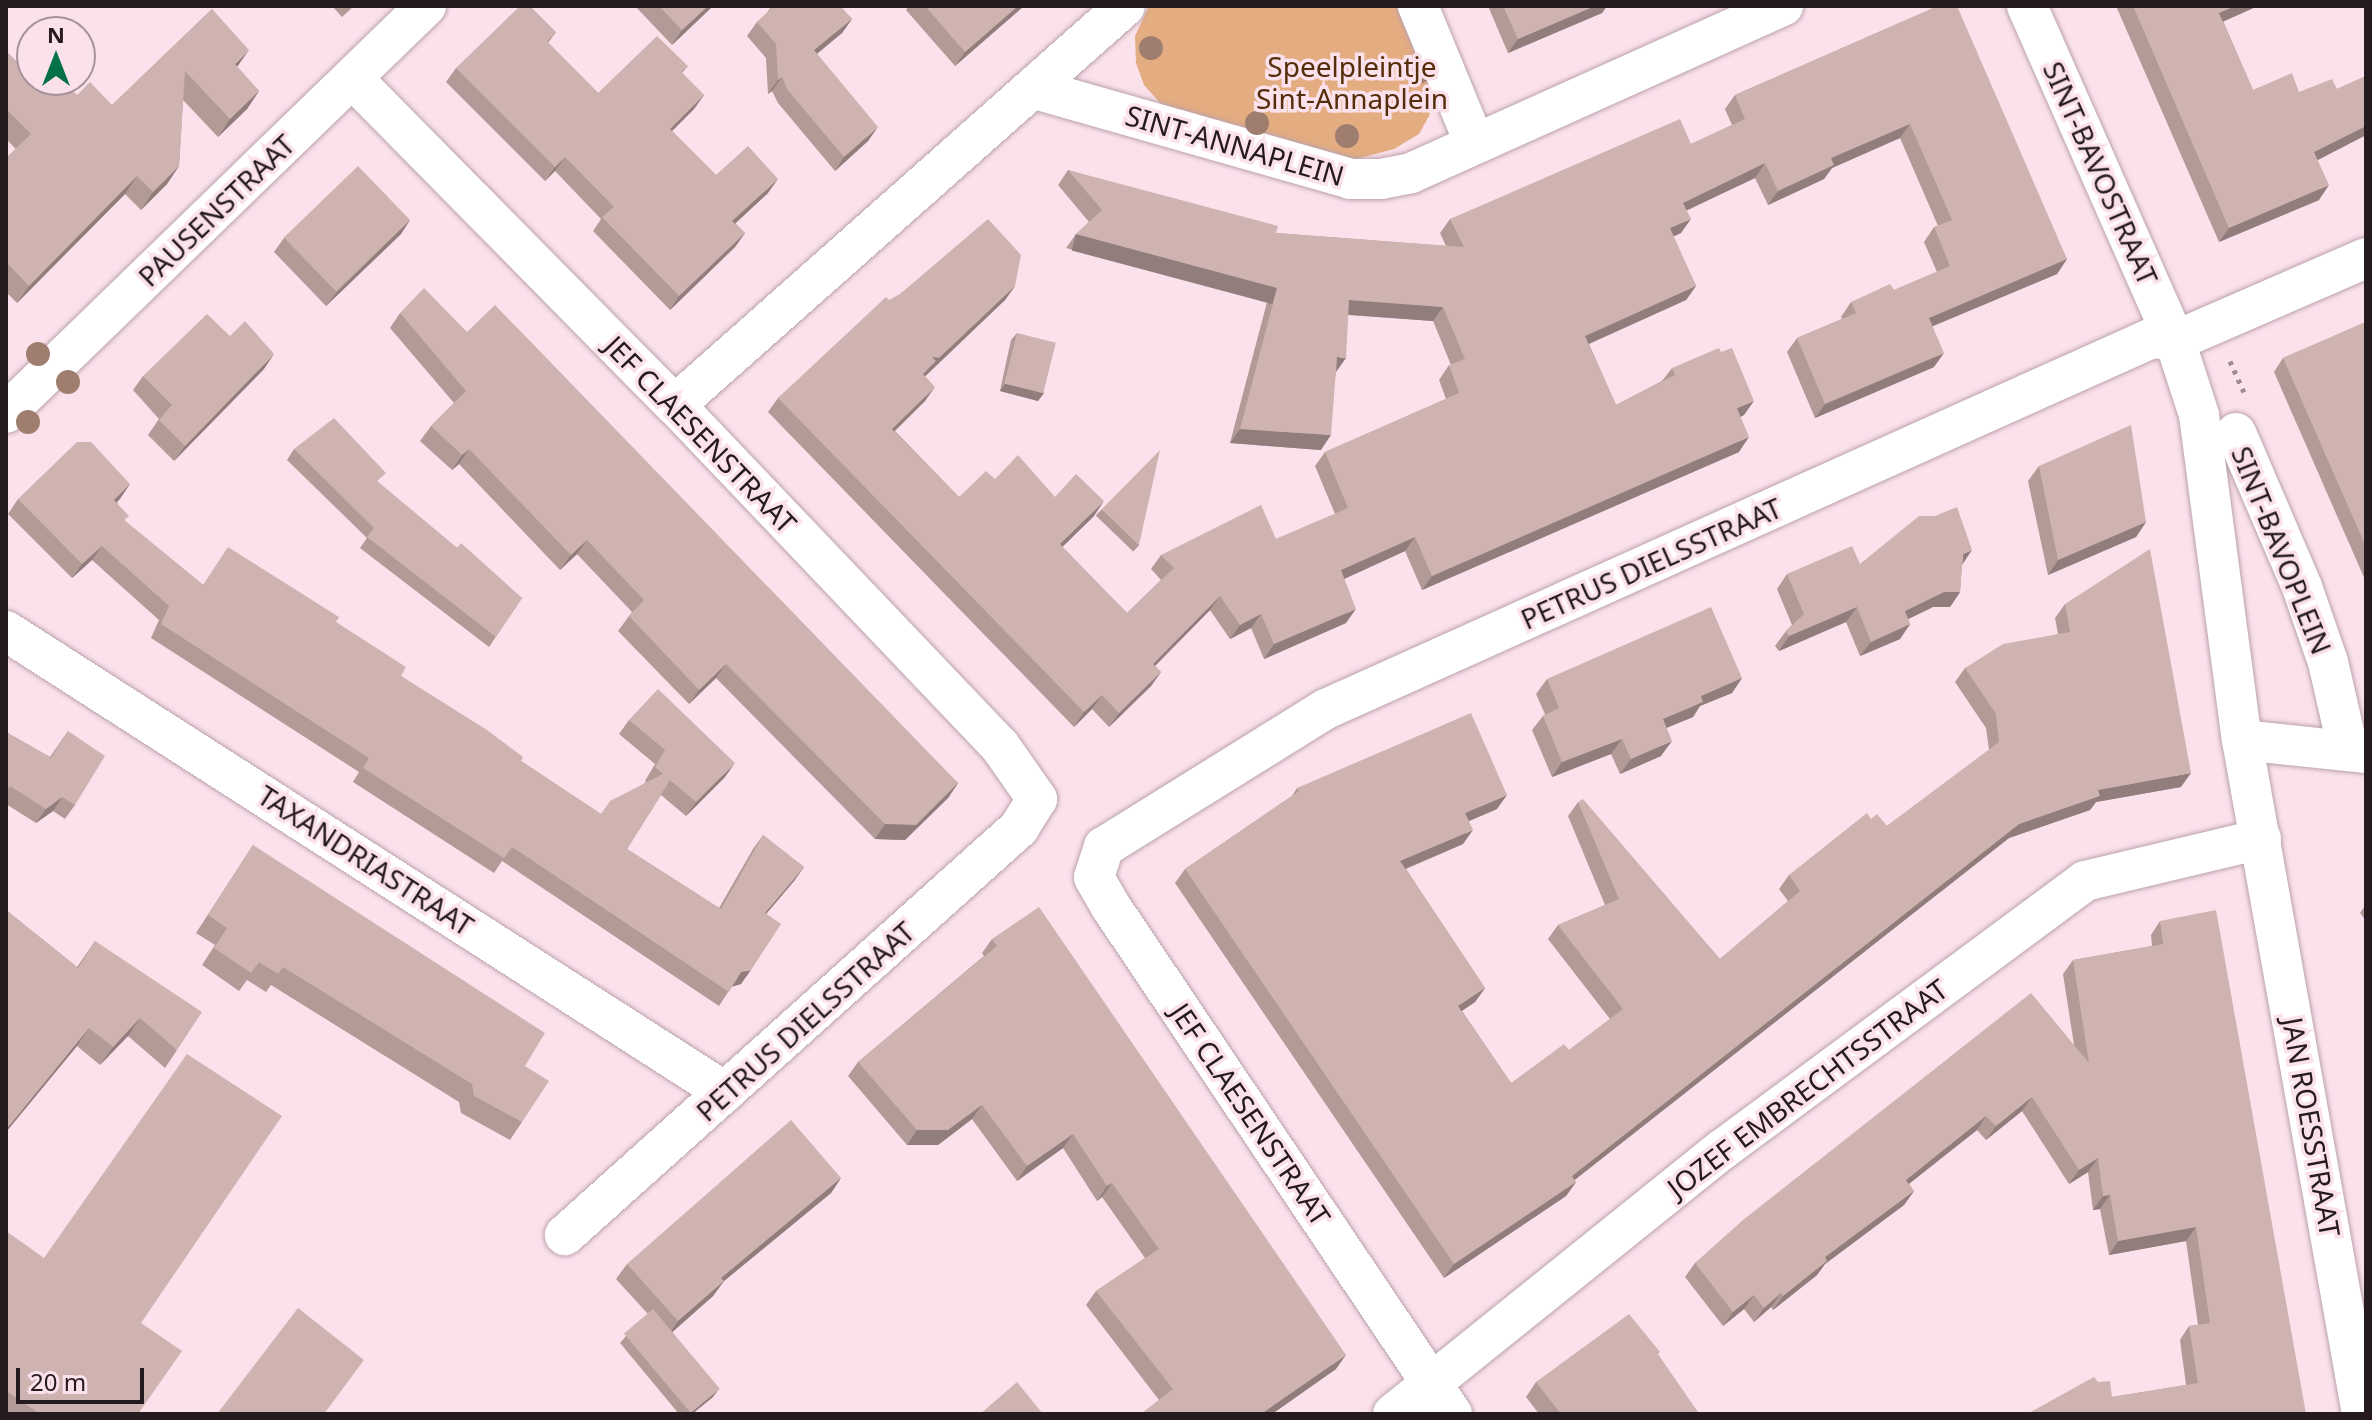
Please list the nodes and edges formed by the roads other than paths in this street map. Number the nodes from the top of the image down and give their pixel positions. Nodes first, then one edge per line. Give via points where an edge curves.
1 (426, 6) edge
2 (1125, 6) edge
3 (1418, 6) edge
4 (1783, 6) edge
5 (2027, 6) edge
6 (353, 79) junction
7 (1035, 89) junction
8 (1475, 144) junction
9 (2366, 258) edge
10 (2175, 341) junction
11 (675, 405) junction
12 (6, 413) edge
13 (2236, 433) dead end
14 (6, 631) edge
15 (2242, 740) junction
16 (2357, 751) edge
17 (1037, 799) joint
18 (1142, 822) joint
19 (2261, 839) junction
20 (725, 1092) junction
21 (565, 1235) dead end
22 (1442, 1399) edge
23 (1393, 1414) edge
24 (2362, 1414) edge

1 - 6 street, PAUSENSTRAAT
2 - 7 street
3 - 8 street
4 - 8 street, SINT-ANNAPLEIN
5 - 10 street, SINT-BAVOSTRAAT
6 - 11 street, JEF CLAESENSTRAAT
6 - 12 street, PAUSENSTRAAT
7 - 8 street, SINT-ANNAPLEIN via 1350,179 1411,173
7 - 11 street
9 - 10 street, PETRUS DIELSSTRAAT
10 - 15 street, SINT-BAVOPLEIN via 2199,415
10 - 18 street, PETRUS DIELSSTRAAT via 2152,338 1326,709
11 - 17 street, JEF CLAESENSTRAAT via 1000,746
13 - 16 street, SINT-BAVOPLEIN via 2302,587
14 - 20 street, TAXANDRIASTRAAT
15 - 16 street, SINT-BAVOPLEIN
15 - 19 street, SINT-BAVOPLEIN
17 - 20 street, PETRUS DIELSSTRAAT via 1019,828
18 - 22 street, JEF CLAESENSTRAAT via 1104,847 1094,877
19 - 22 street, JOZEF EMBRECHTSSTRAAT via 2085,881 1723,1149
19 - 24 street, JAN ROESSTRAAT
20 - 21 street, PETRUS DIELSSTRAAT
22 - 23 street, JOZEF EMBRECHTSSTRAAT

